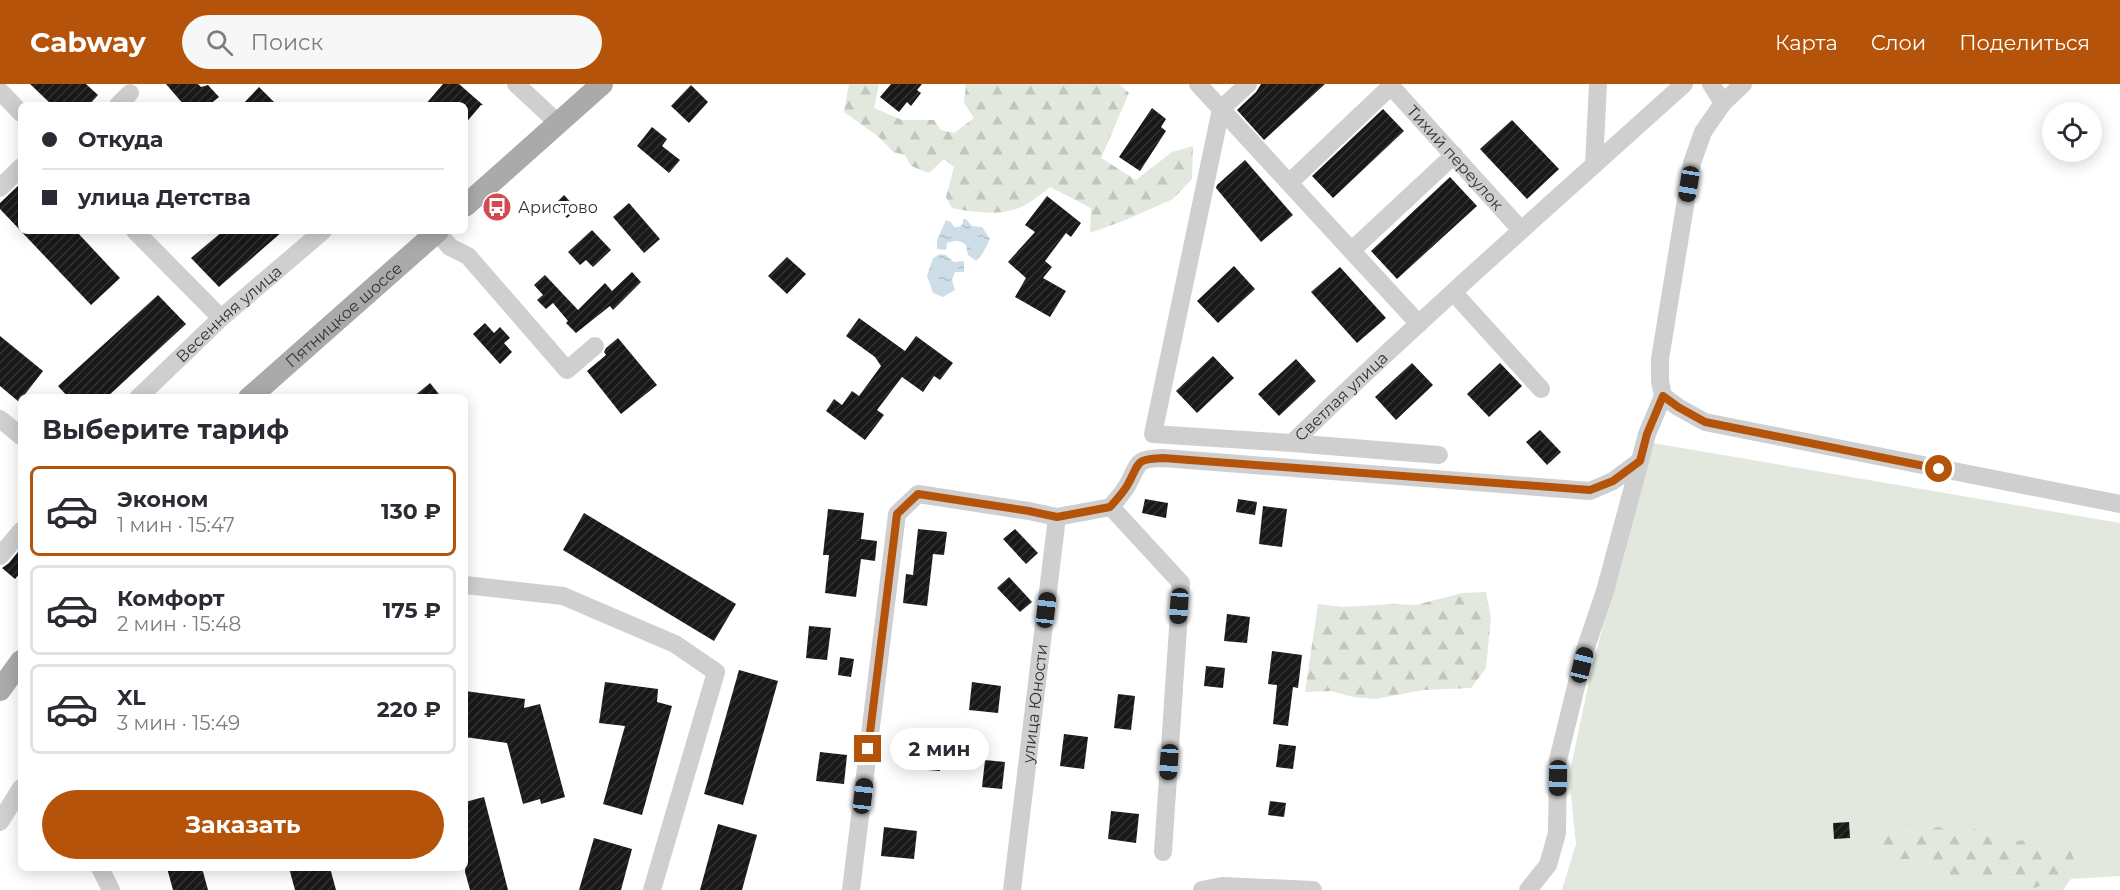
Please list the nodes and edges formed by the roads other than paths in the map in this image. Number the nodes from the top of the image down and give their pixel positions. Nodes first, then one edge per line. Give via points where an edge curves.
1 (516, 84) edge
2 (602, 84) edge
3 (1198, 84) edge
4 (1248, 84) edge
5 (1598, 84) edge
6 (1684, 84) edge
7 (1711, 84) edge
8 (1743, 84) edge
9 (1390, 85) edge
10 (0, 91) edge
11 (1723, 103) junction
12 (1221, 109) junction
13 (18, 110) edge
14 (558, 123) junction
15 (1454, 155) junction
16 (1594, 165) junction
17 (18, 170) edge
18 (1289, 183) junction
19 (0, 188) edge
20 (468, 203) edge
21 (1521, 230) junction
22 (138, 234) edge
23 (319, 234) edge
24 (434, 234) edge
25 (439, 234) edge
26 (1352, 250) junction
27 (1454, 293) junction
28 (221, 318) junction
29 (1419, 324) junction
30 (595, 346) dead end
31 (1541, 389) dead end
32 (142, 394) edge
33 (254, 394) edge
34 (1663, 396) junction
35 (0, 419) edge
36 (18, 434) edge
37 (1292, 444) junction
38 (1438, 455) dead end
39 (1640, 461) junction
40 (2120, 504) edge
41 (1110, 507) junction
42 (1057, 517) junction
43 (18, 535) edge
44 (0, 556) edge
45 (468, 585) edge
46 (18, 665) edge
47 (0, 690) edge
48 (18, 793) edge
49 (0, 822) edge
50 (1163, 852) dead end
51 (102, 871) edge
52 (111, 890) edge
53 (652, 890) edge
54 (851, 890) edge
55 (1012, 890) edge
56 (1202, 890) edge
57 (1313, 890) edge
58 (1528, 890) edge

1 - 14 street
2 - 14 main road
3 - 12 street
4 - 12 street
5 - 16 street
6 - 16 street, Светлая улица
7 - 11 street
8 - 11 street
9 - 15 street, Тихий переулок
9 - 18 street
10 - 13 street
11 - 34 street via 1703,132 1692,163 1660,359
12 - 18 street
12 - 37 street, Светлая улица via 1153,434
14 - 20 main road
15 - 21 street, Тихий переулок
15 - 26 street
16 - 21 street, Светлая улица
17 - 19 street
18 - 26 street
21 - 27 street, Светлая улица
22 - 28 street
23 - 28 street, Весенняя улица
24 - 33 main road, Пятницкое шоссе
25 - 30 street via 450,247 468,256 567,370
26 - 29 street
27 - 29 street, Светлая улица
27 - 31 street
28 - 32 street, Весенняя улица
29 - 37 street, Светлая улица
34 - 39 street
34 - 40 street via 1705,422
35 - 36 street
37 - 38 street
39 - 41 street via 1613,481 1590,490 1146,459 1136,466 1128,485
39 - 58 street via 1585,650 1558,760 1557,833 1548,865
41 - 42 street
41 - 50 street via 1181,583
42 - 54 street via 918,494 897,514
42 - 55 street, улица Юности
43 - 44 street
45 - 53 street via 563,596 675,644 716,672
46 - 47 main road
48 - 49 street
51 - 52 street
56 - 57 street via 1222,886

